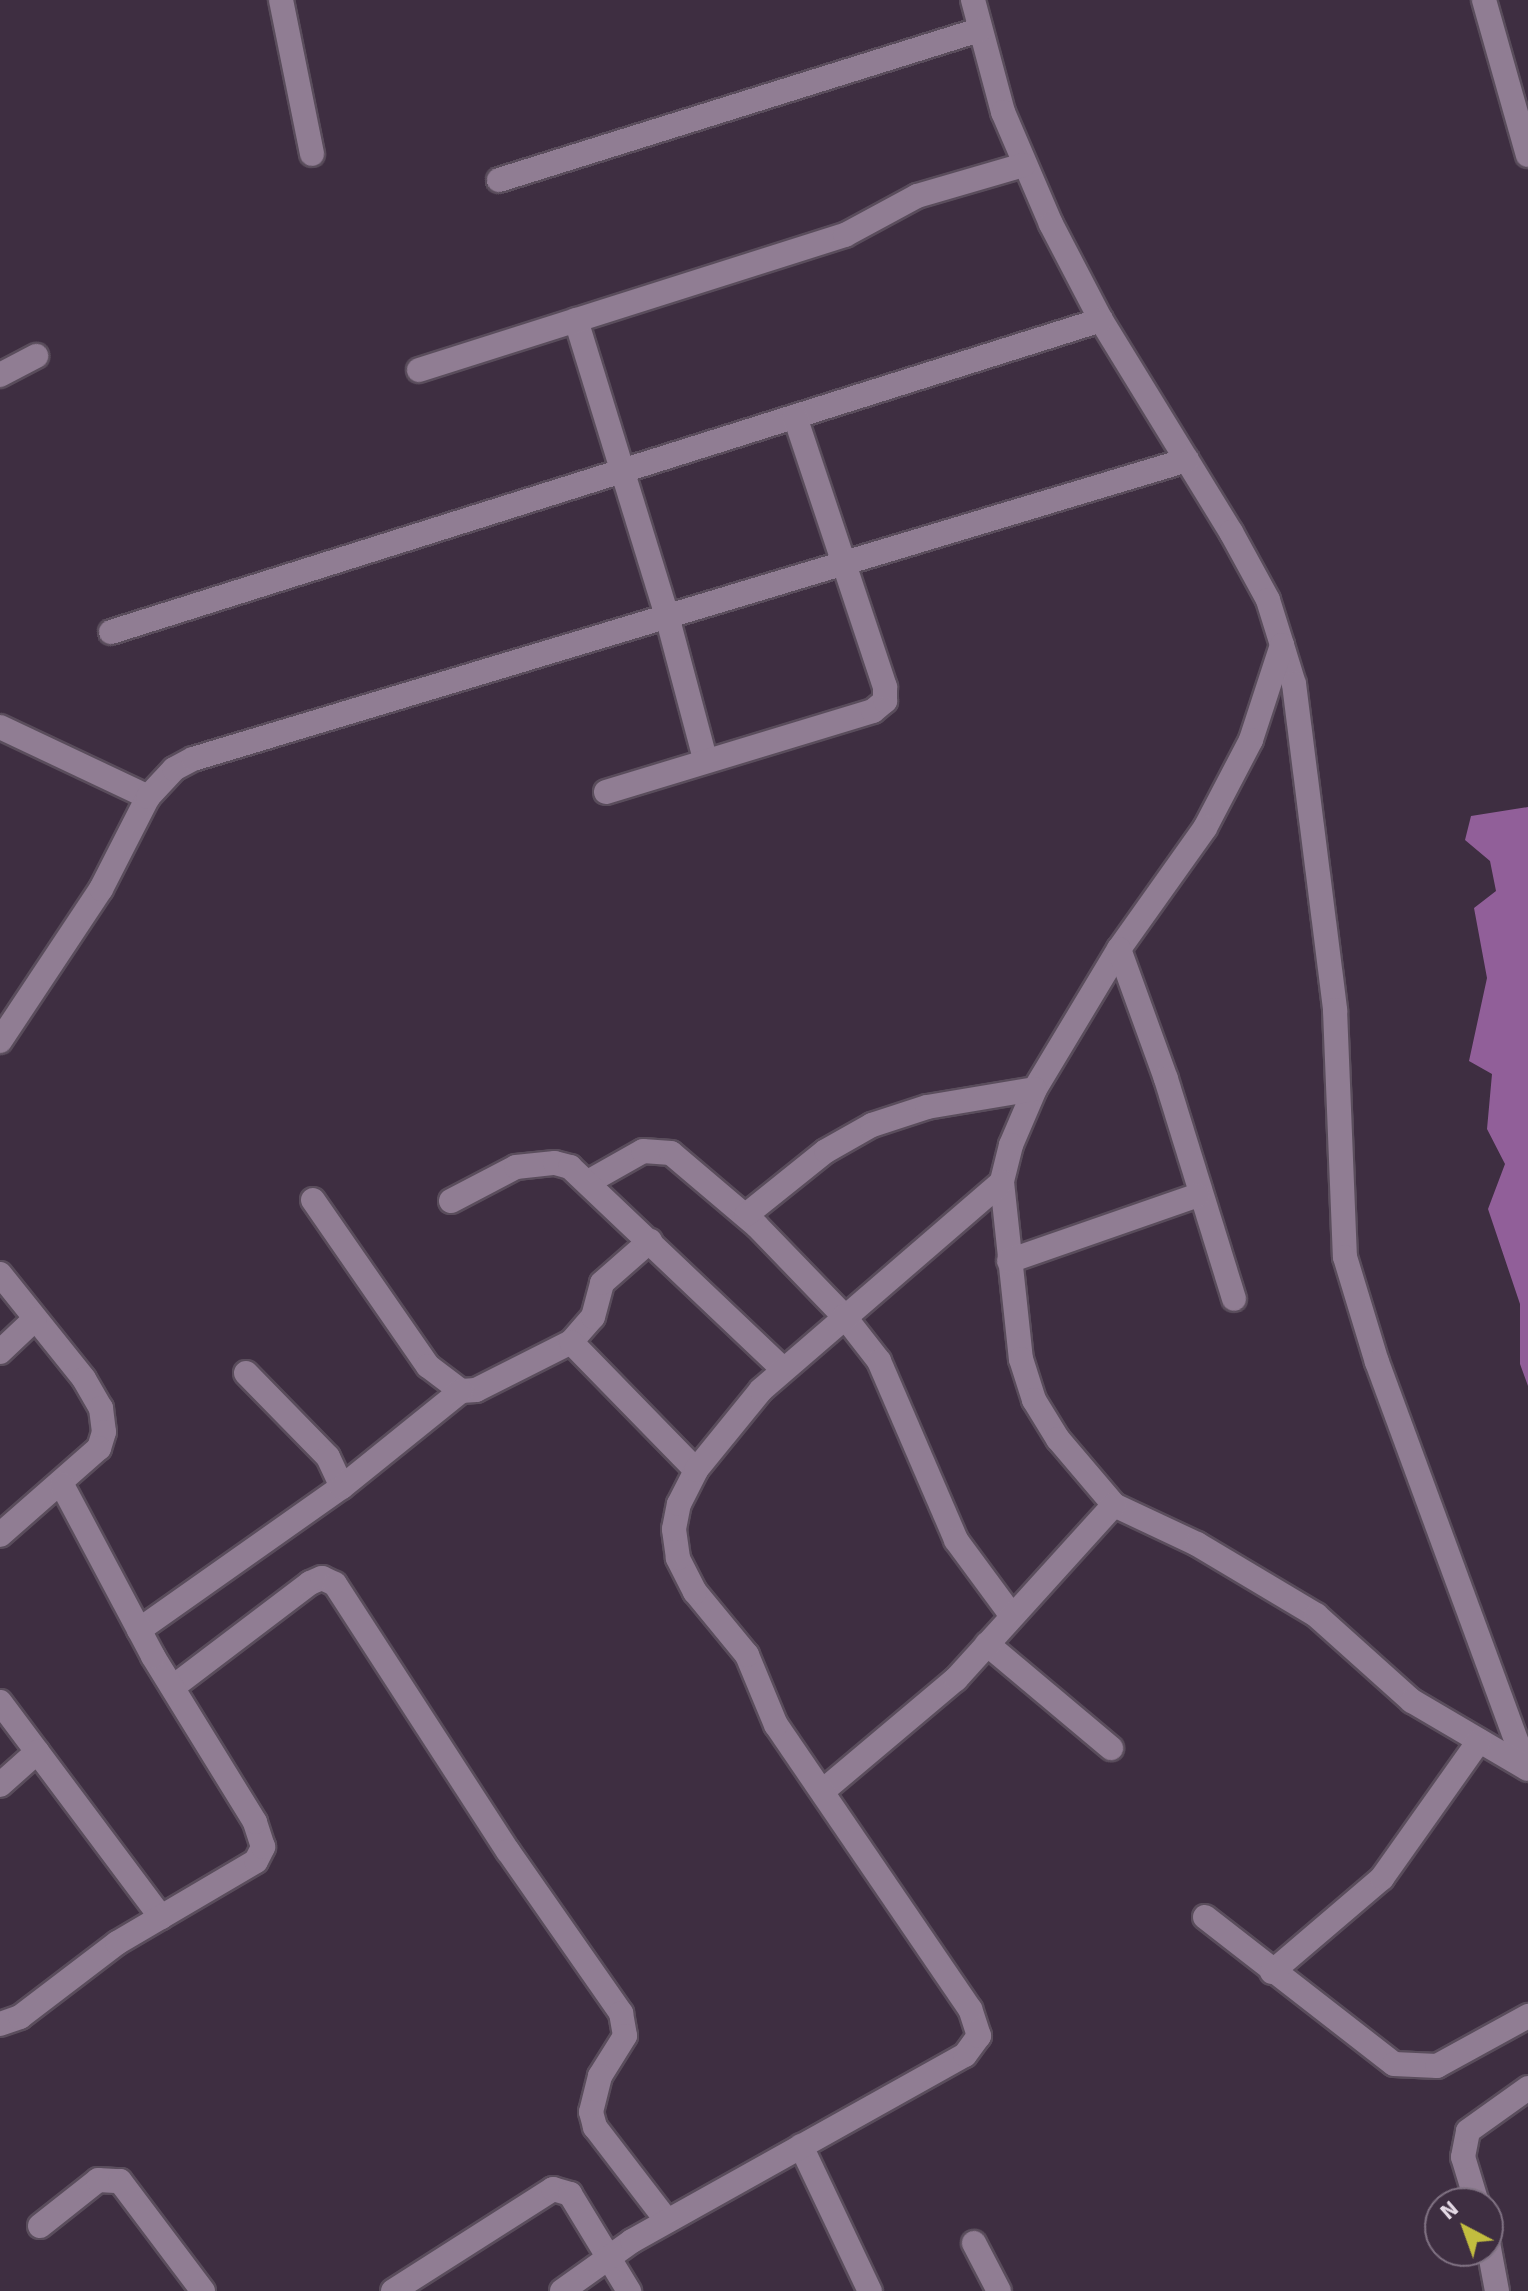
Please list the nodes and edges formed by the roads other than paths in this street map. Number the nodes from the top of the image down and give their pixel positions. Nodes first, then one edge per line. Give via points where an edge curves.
1 (281, 0) edge
2 (973, 0) edge
3 (1484, 0) edge
4 (979, 30) junction
5 (312, 154) dead end
6 (1528, 155) edge
7 (1024, 165) junction
8 (499, 180) dead end
9 (576, 320) junction
10 (1101, 320) junction
11 (36, 356) dead end
12 (419, 370) dead end
13 (0, 375) edge
14 (795, 417) junction
15 (1187, 460) junction
16 (623, 471) junction
17 (842, 566) junction
18 (667, 616) junction
19 (111, 632) dead end
20 (1282, 645) junction
21 (0, 727) edge
22 (705, 759) junction
23 (606, 792) dead end
24 (148, 797) junction
25 (1119, 949) junction
26 (0, 1041) edge
27 (1035, 1089) junction
28 (590, 1181) junction
29 (1002, 1182) junction
30 (1198, 1195) junction
31 (313, 1200) dead end
32 (451, 1201) dead end
33 (746, 1215) junction
34 (650, 1241) junction
35 (1009, 1261) junction
36 (0, 1274) edge
37 (1234, 1299) dead end
38 (844, 1316) junction
39 (35, 1319) junction
40 (571, 1342) junction
41 (0, 1352) edge
42 (783, 1369) junction
43 (246, 1373) dead end
44 (461, 1391) junction
45 (696, 1470) junction
46 (62, 1485) junction
47 (342, 1487) junction
48 (1114, 1505) junction
49 (0, 1535) edge
50 (1012, 1616) junction
51 (139, 1630) junction
52 (987, 1644) junction
53 (173, 1687) junction
54 (0, 1702) edge
55 (1479, 1741) junction
56 (1111, 1748) dead end
57 (37, 1752) junction
58 (1527, 1769) edge
59 (0, 1785) edge
60 (824, 1790) junction
61 (161, 1917) junction
62 (1205, 1917) dead end
63 (1272, 1972) junction
64 (1528, 2016) edge
65 (0, 2024) edge
66 (1528, 2088) edge
67 (801, 2146) junction
68 (1472, 2187) edge
69 (667, 2221) junction
70 (40, 2226) dead end
71 (974, 2243) dead end
72 (612, 2256) junction
73 (1492, 2267) edge
74 (203, 2291) edge
75 (393, 2291) edge
76 (562, 2291) edge
77 (629, 2291) edge
78 (870, 2291) edge
79 (999, 2291) edge
80 (1497, 2291) edge

1 - 5 street
2 - 4 street
3 - 6 street
4 - 7 street
4 - 8 street
7 - 9 street via 917,196 845,235
7 - 10 street
9 - 12 street
9 - 16 street
10 - 14 street
10 - 15 street
11 - 13 street
14 - 16 street
14 - 17 street
15 - 17 street
15 - 20 street via 1268,600
16 - 18 street
16 - 19 street
17 - 18 street
17 - 22 street via 885,687 885,701 873,711
18 - 22 street
18 - 24 street via 193,759 174,769
20 - 25 street via 1251,740 1205,828
20 - 58 street via 1294,684 1335,1010 1345,1257 1377,1362
21 - 24 street
22 - 23 street
24 - 26 street via 101,889
25 - 27 street
25 - 30 street via 1166,1079
27 - 29 street
27 - 33 street via 927,1107 872,1125 826,1151
28 - 32 street via 570,1167 534,1163
28 - 33 street via 643,1151 671,1153
28 - 34 street
29 - 35 street
29 - 38 street
30 - 35 street
30 - 37 street
31 - 44 street via 428,1366
33 - 38 street
34 - 40 street via 602,1283 593,1317
34 - 42 street
35 - 48 street via 1021,1359 1034,1400 1075,1461
36 - 39 street
38 - 42 street
38 - 50 street via 879,1361 956,1540
39 - 41 street
39 - 46 street via 101,1408 104,1432 99,1448
40 - 44 street via 476,1390
40 - 45 street
42 - 45 street
43 - 47 street via 328,1457
44 - 47 street
45 - 60 street via 676,1516 678,1558 695,1592 747,1655 776,1725
46 - 49 street
46 - 51 street
47 - 51 street
48 - 50 street
48 - 55 street via 1197,1544 1316,1615 1412,1701
50 - 52 street
51 - 53 street
52 - 56 street
52 - 60 street via 905,1726
53 - 61 street via 255,1822 263,1847 256,1861
53 - 69 street via 310,1583 322,1578 335,1584 508,1851 614,2000 626,2025 625,2036 600,2076 591,2112 595,2127
54 - 57 street
55 - 58 street
55 - 63 street via 1382,1878
57 - 59 street
57 - 61 street
60 - 67 street via 970,2009 979,2036 965,2055
61 - 65 street via 117,1943 20,2017
62 - 63 street
63 - 64 street via 1394,2064 1437,2066
66 - 68 street via 1468,2131 1463,2157
67 - 69 street
67 - 78 street
69 - 72 street
70 - 74 street via 98,2180 120,2181
71 - 79 street
72 - 75 street via 570,2194 553,2189
72 - 76 street
72 - 77 street
73 - 80 street

